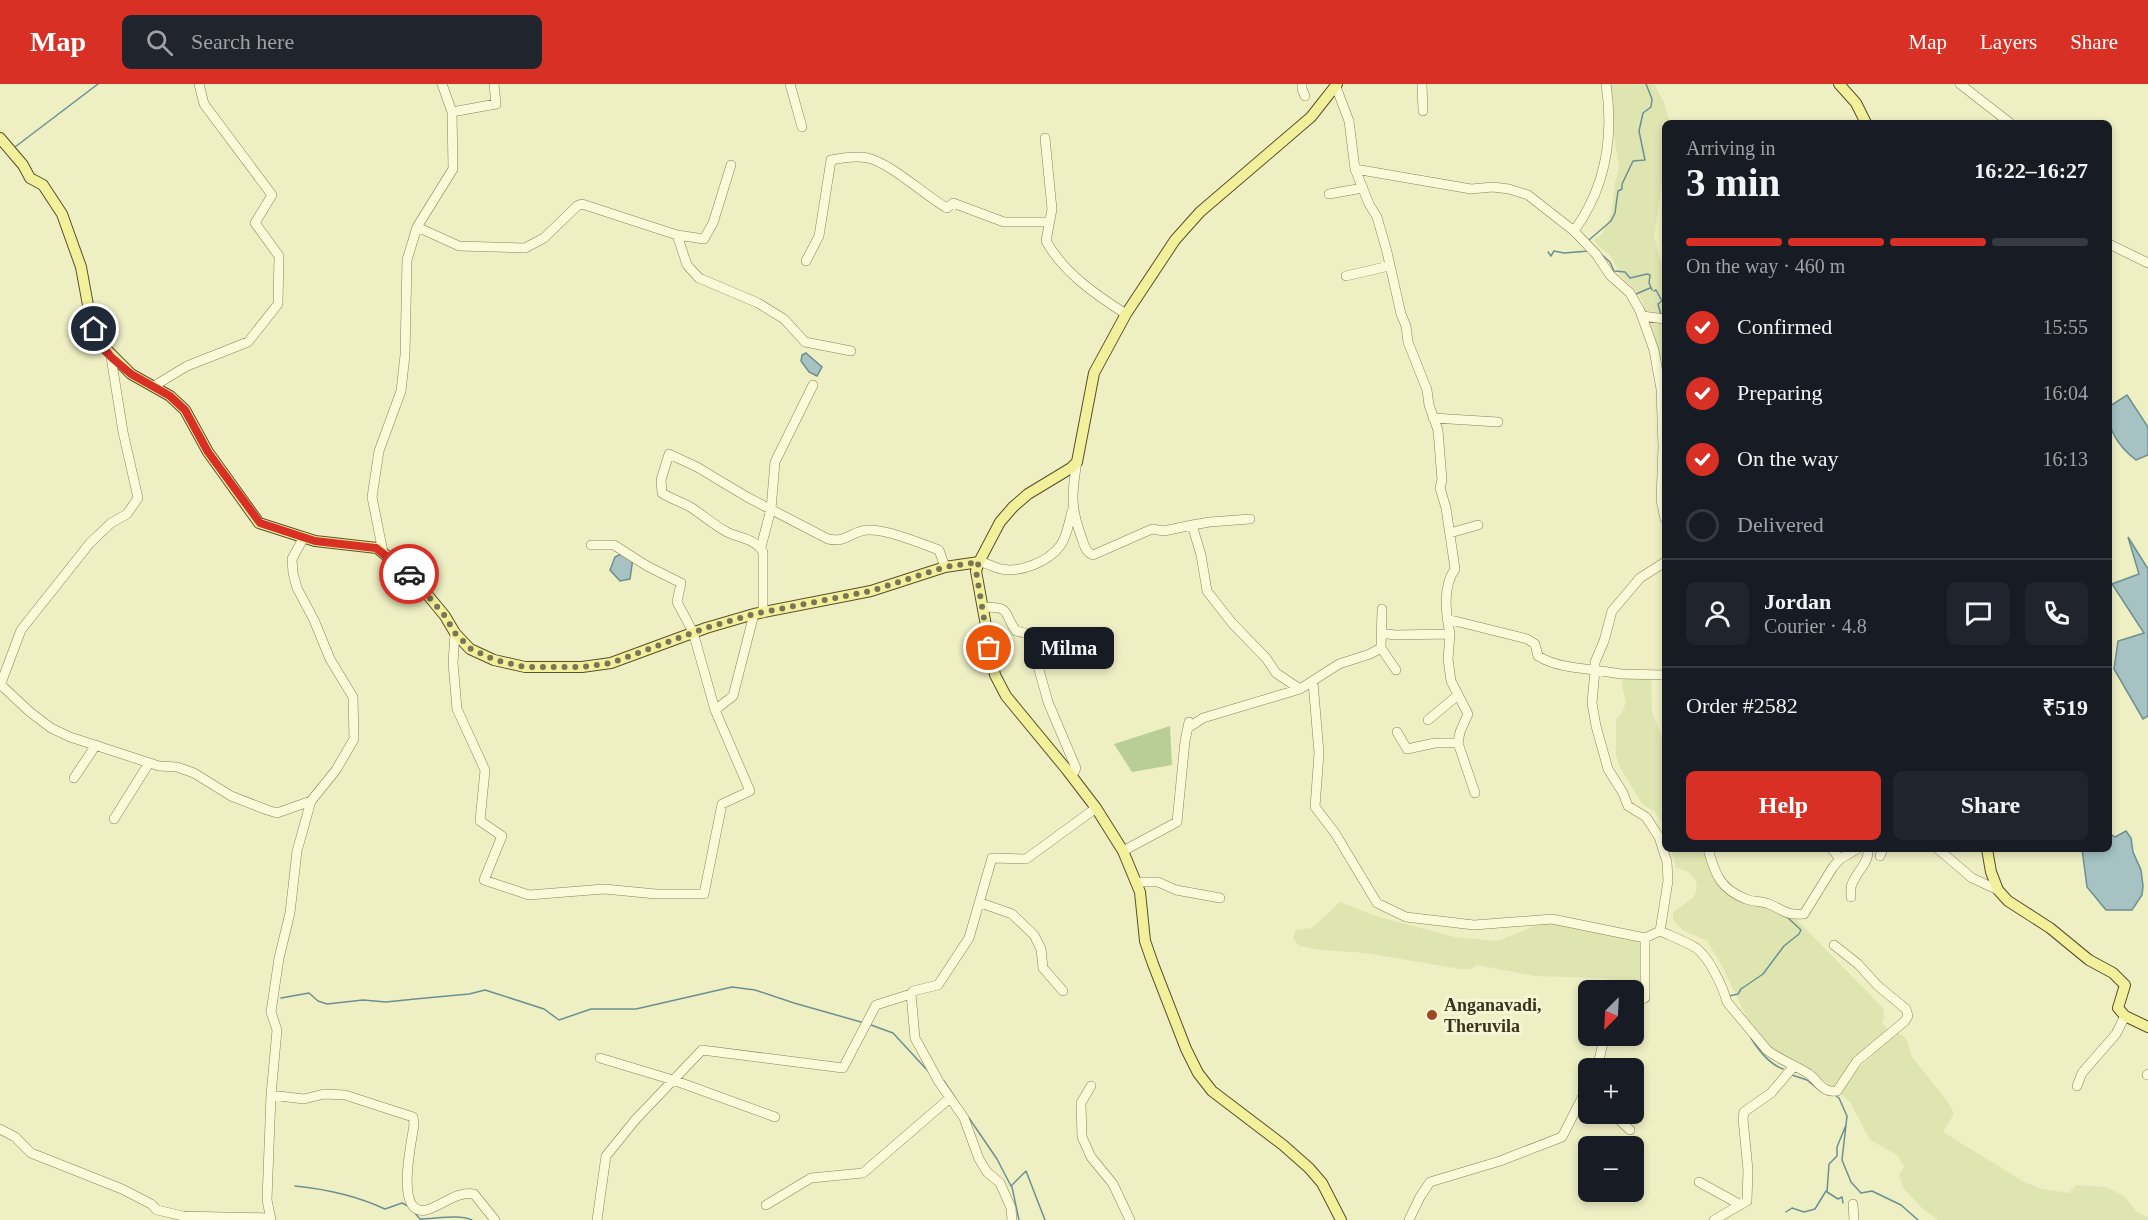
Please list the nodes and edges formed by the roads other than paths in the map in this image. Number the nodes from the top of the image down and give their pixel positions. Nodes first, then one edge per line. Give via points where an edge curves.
1 (199, 84) edge
2 (442, 84) edge
3 (494, 84) edge
4 (790, 84) edge
5 (1302, 84) edge
6 (1422, 84) edge
7 (1606, 84) edge
8 (1839, 84) edge
9 (1960, 84) edge
10 (1336, 86) edge
11 (1305, 96) dead end
12 (1423, 111) dead end
13 (452, 112) junction
14 (1864, 120) edge
15 (2006, 120) edge
16 (802, 127) dead end
17 (0, 138) edge
18 (1045, 138) dead end
19 (730, 165) dead end
20 (1355, 169) junction
21 (1363, 188) junction
22 (1329, 194) dead end
23 (1049, 222) junction
24 (417, 227) junction
25 (1574, 231) junction
26 (677, 235) junction
27 (2112, 245) edge
28 (806, 261) dead end
29 (2148, 262) edge
30 (1389, 266) junction
31 (1346, 276) dead end
32 (1126, 314) junction
33 (1642, 316) junction
34 (1662, 319) edge
35 (851, 351) dead end
36 (111, 357) junction
37 (813, 385) dead end
38 (154, 386) junction
39 (1662, 417) edge
40 (1434, 418) junction
41 (1497, 422) dead end
42 (1077, 461) junction
43 (1662, 470) edge
44 (1662, 505) edge
45 (771, 509) junction
46 (1072, 510) junction
47 (1250, 519) dead end
48 (1192, 525) junction
49 (1478, 525) dead end
50 (1450, 533) junction
51 (304, 537) junction
52 (591, 545) dead end
53 (761, 547) junction
54 (383, 552) junction
55 (979, 562) junction
56 (1662, 564) edge
57 (945, 567) junction
58 (983, 607) junction
59 (1382, 609) dead end
60 (758, 614) junction
61 (1447, 619) junction
62 (455, 633) junction
63 (693, 633) junction
64 (1381, 633) junction
65 (1450, 634) junction
66 (1381, 648) junction
67 (1396, 670) dead end
68 (1595, 670) junction
69 (1662, 675) edge
70 (1313, 682) junction
71 (1, 686) edge
72 (1300, 689) junction
73 (1458, 695) junction
74 (715, 710) junction
75 (1428, 720) dead end
76 (1397, 732) dead end
77 (1458, 743) junction
78 (96, 745) junction
79 (149, 763) junction
80 (1072, 776) junction
81 (74, 777) dead end
82 (1475, 793) dead end
83 (311, 801) junction
84 (1096, 808) junction
85 (114, 819) dead end
86 (1662, 836) edge
87 (1123, 851) junction
88 (1665, 852) edge
89 (1709, 852) edge
90 (1834, 852) edge
91 (1852, 852) edge
92 (1868, 852) edge
93 (1941, 852) edge
94 (1988, 852) edge
95 (1840, 859) junction
96 (1136, 882) junction
97 (1998, 890) junction
98 (1851, 897) dead end
99 (1220, 898) dead end
100 (981, 903) junction
101 (1660, 931) junction
102 (1645, 938) junction
103 (1834, 945) dead end
104 (1062, 991) dead end
105 (911, 994) junction
106 (1644, 998) edge
107 (2126, 1016) junction
108 (2148, 1027) edge
109 (600, 1058) dead end
110 (1794, 1066) junction
111 (673, 1080) junction
112 (1091, 1086) dead end
113 (2077, 1086) dead end
114 (271, 1095) junction
115 (950, 1098) junction
116 (1578, 1107) edge
117 (775, 1117) dead end
118 (1624, 1124) edge
119 (0, 1129) edge
120 (1630, 1130) dead end
121 (1699, 1182) dead end
122 (1739, 1204) junction
123 (1853, 1204) dead end
124 (766, 1205) dead end
125 (271, 1219) edge
126 (495, 1220) edge
127 (597, 1220) edge
128 (1012, 1220) edge
129 (1130, 1220) edge
130 (1341, 1220) edge
131 (1409, 1220) edge
132 (1714, 1220) edge
133 (1854, 1220) edge

1 - 38 street via 204,104 272,195 255,223 279,256 278,304 248,342 187,366
2 - 13 street
3 - 13 street via 496,104
4 - 16 street
5 - 11 street
6 - 12 street
7 - 25 street via 1609,136 1604,168 1591,205
8 - 14 main road
9 - 15 street
10 - 20 street via 1349,122
10 - 32 main road via 1311,117 1200,212 1175,240
13 - 24 street via 453,169
17 - 36 main road via 30,178 43,184 62,214 81,267 90,316 99,342
18 - 23 street via 1052,209
19 - 26 street via 713,223 704,239
20 - 21 street
20 - 25 street via 1471,189 1509,189 1528,195
21 - 22 street
21 - 30 street via 1377,217
23 - 28 street via 1004,222 953,203 947,208 868,158 831,160 819,236
23 - 32 street via 1046,241 1051,249 1076,278
24 - 26 street via 459,246 525,248 544,238 582,204
24 - 54 street via 407,260 401,391 379,451 372,496
25 - 33 street via 1630,293
26 - 35 street via 687,265 699,279 758,303 784,319 805,342
27 - 29 street
30 - 31 street
30 - 40 street via 1408,342
32 - 42 main road via 1094,373
33 - 34 street
33 - 39 street via 1660,373
36 - 38 main road
36 - 71 street via 138,498 127,514 90,543 21,630
37 - 45 street via 776,462
38 - 51 main road via 185,410 208,452 260,523
40 - 41 street
40 - 50 street via 1440,488
42 - 46 street
42 - 55 main road via 1012,507
43 - 44 street
45 - 53 street
45 - 53 street via 669,454 661,480 662,493
45 - 57 street via 828,539 839,541 868,530 931,547 940,552
46 - 48 street via 1085,547 1093,555 1152,529 1164,531
46 - 55 street via 1061,545 1050,556 1019,568 1001,569
47 - 48 street
48 - 72 street via 1207,591 1276,673
49 - 50 street
50 - 61 street via 1455,569 1450,577
51 - 54 main road
51 - 83 street via 292,560 297,588 330,659 353,697 354,739
52 - 63 street via 614,545 681,583 677,602
53 - 60 street
54 - 62 main road via 426,593
55 - 57 main road
55 - 58 main road via 976,571
56 - 68 street via 1640,578 1612,610
57 - 60 main road via 871,591
58 - 80 main road via 995,675 1006,696
58 - 80 street via 1000,607 1016,632 1029,634 1048,702 1076,768
59 - 64 street
60 - 63 main road
60 - 74 street via 733,696
61 - 65 street
61 - 68 street via 1527,639 1535,644 1542,658 1572,668
62 - 63 main road via 471,649 495,660 525,667 582,667 611,663
62 - 74 street via 457,709 485,770 480,821 502,836 484,880 529,895 604,889 704,894 722,804 750,791
63 - 74 street
64 - 65 street
64 - 66 street
65 - 73 street via 1451,681
66 - 67 street
66 - 70 street via 1339,664
68 - 69 street
68 - 86 street via 1592,703 1608,769 1629,806 1646,817
70 - 72 street
70 - 102 street via 1319,753 1315,807 1377,903 1406,916 1474,925 1552,919
71 - 78 street via 51,728
72 - 87 street via 1189,724 1177,822
73 - 75 street
73 - 77 street via 1468,714
76 - 77 street via 1407,749
77 - 82 street
78 - 79 street
78 - 81 street
79 - 83 street via 186,770 231,796 277,813
79 - 85 street
80 - 84 main road
83 - 114 street via 297,851 271,1012 277,1030
84 - 87 main road
84 - 100 street via 1026,859 992,858
87 - 96 main road
88 - 101 street via 1668,881
89 - 95 street via 1715,874 1725,888 1747,900 1768,903 1788,915 1804,915
90 - 95 street
91 - 95 street
92 - 98 street via 1864,866 1851,884
93 - 97 street via 1972,879
94 - 97 main road
96 - 99 street via 1158,882 1176,890
96 - 130 main road via 1145,941 1198,1073 1212,1091 1309,1168 1322,1183
97 - 107 main road via 2018,909 2121,979 2125,985 2118,1008
100 - 104 street via 1012,914 1034,934 1043,968
100 - 105 street via 969,938 938,985
101 - 102 street
101 - 110 street via 1696,948 1705,957 1727,1002 1767,1050
102 - 106 street
103 - 110 street via 1906,1009 1908,1016 1857,1061 1837,1091 1828,1091
105 - 111 street via 876,1005 843,1068 702,1050
105 - 115 street via 915,1038
107 - 108 main road
107 - 113 street via 2116,1034 2082,1072
109 - 111 street
110 - 122 street via 1771,1093 1744,1112 1747,1201
111 - 117 street
111 - 127 street via 606,1156
112 - 129 street via 1081,1103 1082,1137 1091,1158 1113,1184
114 - 125 street via 267,1200
114 - 126 street via 304,1099 324,1094 345,1095 413,1117 409,1202 427,1210 443,1201 474,1194
115 - 124 street via 863,1173 811,1178
115 - 128 street via 964,1118 979,1159 1000,1183
116 - 131 street via 1562,1137 1430,1182
118 - 120 street
119 - 125 street via 31,1153 122,1189 157,1210 183,1216
121 - 122 street
122 - 132 street
123 - 133 street

